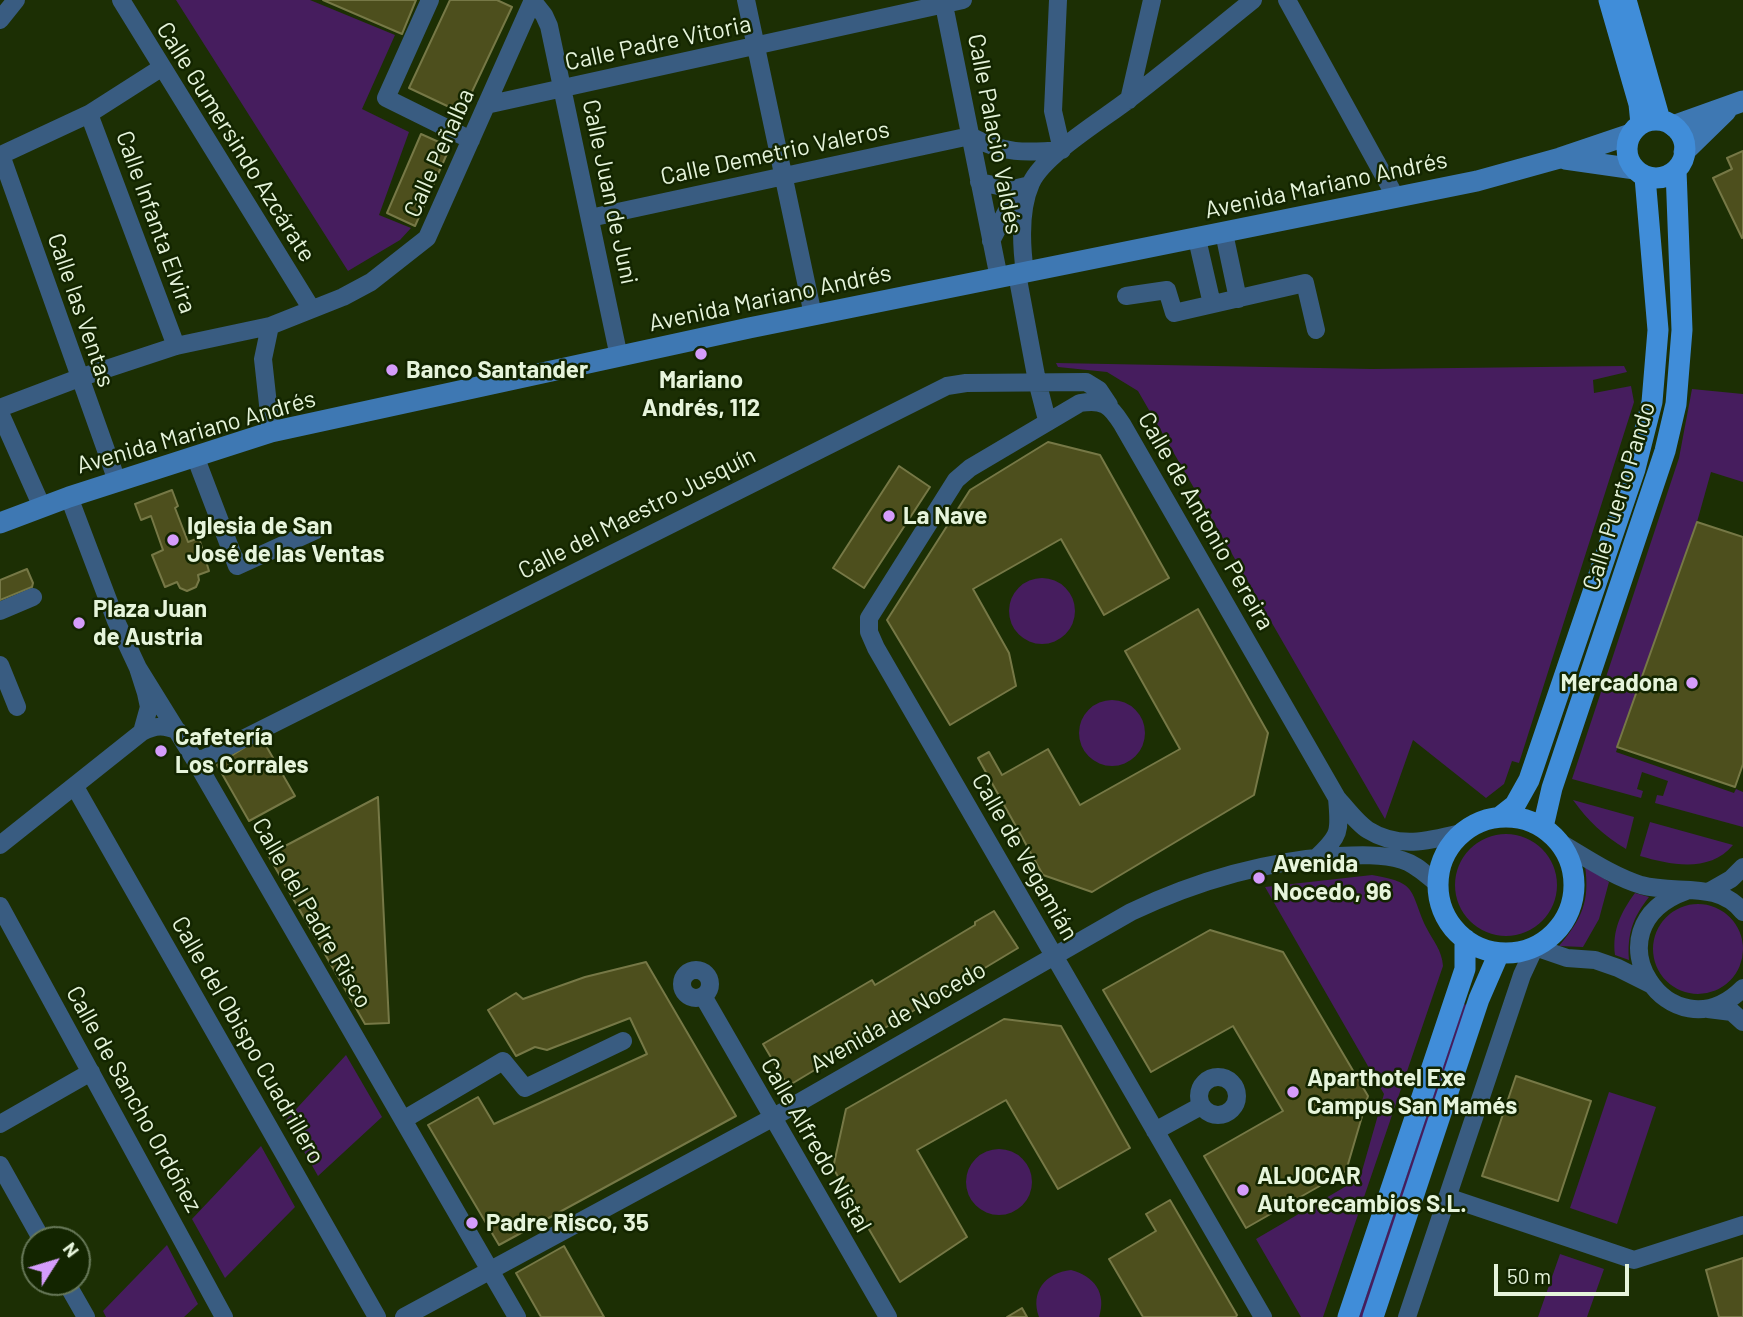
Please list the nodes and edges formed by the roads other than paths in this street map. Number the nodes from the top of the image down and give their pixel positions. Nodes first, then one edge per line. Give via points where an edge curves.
1 (16, 0) edge
2 (121, 0) edge
3 (430, 0) edge
4 (533, 0) edge
5 (746, 0) edge
6 (964, 0) edge
7 (1058, 0) edge
8 (1152, 0) edge
9 (1253, 0) edge
10 (1287, 0) edge
11 (1609, 0) edge
12 (1626, 0) edge
13 (943, 2) edge
14 (0, 20) edge
15 (756, 47) junction
16 (161, 68) junction
17 (564, 89) junction
18 (1129, 100) junction
19 (1737, 104) edge
20 (486, 105) junction
21 (89, 114) junction
22 (1651, 126) junction
23 (970, 136) junction
24 (471, 140) junction
25 (1062, 150) junction
26 (1019, 153) junction
27 (1, 155) edge
28 (1560, 159) junction
29 (1680, 161) junction
30 (1640, 173) junction
31 (783, 174) junction
32 (979, 182) junction
33 (1030, 184) junction
34 (1395, 196) junction
35 (590, 218) junction
36 (1224, 233) junction
37 (1197, 239) junction
38 (991, 241) junction
39 (1013, 275) junction
40 (1126, 296) dead end
41 (1238, 299) junction
42 (1212, 304) junction
43 (311, 308) junction
44 (813, 315) junction
45 (270, 326) junction
46 (1316, 330) dead end
47 (176, 346) junction
48 (619, 357) junction
49 (79, 378) junction
50 (1037, 382) junction
51 (1109, 405) junction
52 (0, 410) edge
53 (1047, 420) junction
54 (271, 432) junction
55 (195, 456) junction
56 (117, 481) junction
57 (69, 496) junction
58 (42, 507) junction
59 (0, 523) edge
60 (316, 530) dead end
61 (33, 597) dead end
62 (876, 605) joint
63 (0, 611) edge
64 (0, 665) edge
65 (138, 668) junction
66 (17, 707) dead end
67 (178, 731) junction
68 (142, 732) junction
69 (195, 760) junction
70 (75, 787) junction
71 (1337, 799) junction
72 (1501, 816) junction
73 (1543, 827) junction
74 (1461, 833) junction
75 (1559, 842) junction
76 (0, 845) edge
77 (1316, 858) junction
78 (1743, 867) edge
79 (1438, 884) junction
80 (1686, 891) junction
81 (1710, 891) junction
82 (0, 906) edge
83 (1743, 912) edge
84 (1465, 939) junction
85 (1535, 947) junction
86 (1499, 953) junction
87 (1054, 956) junction
88 (1650, 984) junction
89 (1743, 988) edge
90 (703, 996) dead end
91 (1705, 1009) junction
92 (1743, 1022) edge
93 (622, 1041) dead end
94 (91, 1072) junction
95 (1201, 1106) dead end
96 (772, 1118) junction
97 (404, 1120) junction
98 (0, 1124) edge
99 (1156, 1131) junction
100 (0, 1165) edge
101 (1447, 1197) junction
102 (1743, 1225) edge
103 (34, 1226) edge
104 (491, 1272) junction
105 (74, 1296) edge
106 (86, 1317) edge
107 (224, 1317) edge
108 (377, 1317) edge
109 (404, 1317) edge
110 (517, 1317) edge
111 (888, 1317) edge
112 (1263, 1317) edge
113 (1348, 1317) edge
114 (1373, 1317) edge
115 (1407, 1317) edge

1 - 14 street
2 - 16 street, Calle Gumersindo Azcárate
3 - 24 street via 387,98
4 - 17 street, Calle Juan de Juni via 550,26
4 - 20 street, Calle Peñalba
5 - 15 street
6 - 13 street, Calle Padre Vitoria
7 - 25 street via 1053,110
8 - 18 street
9 - 18 street
10 - 34 street
11 - 22 main road via 1639,104
12 - 22 main road
13 - 15 street, Calle Padre Vitoria
13 - 23 street, Calle Palacio Valdés
15 - 17 street, Calle Padre Vitoria
15 - 31 street
16 - 21 street
16 - 43 street, Calle Gumersindo Azcárate
17 - 20 street, Calle Padre Vitoria
17 - 35 street, Calle Juan de Juni
18 - 25 street
19 - 22 main road, Avenida Mariano Andrés
19 - 29 main road, Avenida Mariano Andrés
20 - 24 street, Calle Peñalba
21 - 27 street
21 - 47 street, Calle Infanta Elvira
22 - 28 main road, Avenida Mariano Andrés
22 - 29 main road via 1681,136
22 - 30 main road via 1627,150
23 - 26 street
23 - 31 street, Calle Demetrio Valeros
23 - 32 street, Calle Palacio Valdés
24 - 43 street, Calle Peñalba via 427,238 371,282
25 - 26 street
25 - 33 street
26 - 33 street
27 - 49 street, Calle las Ventas
28 - 30 main road, Avenida Mariano Andrés
28 - 34 main road, Avenida Mariano Andrés via 1478,181
29 - 30 main road, Avenida Mariano Andrés via 1664,176
29 - 73 main road, Calle Puerto Pando via 1682,330 1676,404 1665,452 1552,788
30 - 72 main road, Calle Puerto Pando via 1658,330 1652,402 1635,470 1529,780 1515,805
31 - 35 street, Calle Demetrio Valeros
31 - 44 street
32 - 33 street via 1013,189
32 - 38 street, Calle Palacio Valdés
33 - 38 street via 1013,199
33 - 39 street
34 - 36 main road, Avenida Mariano Andrés
35 - 48 street, Calle Juan de Juni
36 - 37 main road, Avenida Mariano Andrés
36 - 41 street
37 - 39 main road, Avenida Mariano Andrés
37 - 42 street
38 - 39 street, Calle Palacio Valdés
39 - 44 main road, Avenida Mariano Andrés
39 - 50 street
40 - 42 street via 1167,290 1174,313
41 - 42 street
41 - 46 street via 1305,283
43 - 45 street, Calle Peñalba
44 - 48 main road, Avenida Mariano Andrés
45 - 47 street, Calle Peñalba
45 - 54 street via 263,359
47 - 49 street, Calle Peñalba
48 - 54 main road, Avenida Mariano Andrés
49 - 52 street, Calle Peñalba
49 - 56 street, Calle las Ventas
50 - 51 street, Calle del Maestro Jusquín via 1086,382 1099,390
50 - 53 street
50 - 69 street, Calle del Maestro Jusquín via 947,386
51 - 53 street, Calle de Antonio Pereira via 1080,403
51 - 71 street, Calle de Antonio Pereira
52 - 58 street
53 - 62 street, Calle de Antonio Pereira via 956,480
54 - 55 main road, Avenida Mariano Andrés
55 - 56 main road, Avenida Mariano Andrés
55 - 60 street via 237,566
56 - 57 main road, Avenida Mariano Andrés
57 - 58 main road, Avenida Mariano Andrés
57 - 65 street
58 - 59 main road, Avenida Mariano Andrés
61 - 63 street
62 - 87 street, Calle de Vegamián via 869,618 876,648
64 - 66 street
65 - 67 street, Calle del Padre Risco
65 - 68 street via 149,707
67 - 68 street via 154,726
67 - 69 street, Calle del Padre Risco
68 - 70 street
69 - 97 street, Calle del Padre Risco
70 - 76 street
70 - 108 street, Calle del Obispo Cuadrillero
71 - 74 street, Calle de Antonio Pereira via 1367,830 1393,841 1433,840
71 - 77 street via 1339,825 1334,841
72 - 73 main road via 1523,818
72 - 74 main road
73 - 75 main road
74 - 79 main road via 1440,865
75 - 80 street via 1623,878 1644,886
75 - 85 main road via 1574,872 1572,906 1553,935
77 - 79 street, Avenida de Nocedo via 1361,855 1401,860
77 - 87 street, Avenida de Nocedo via 1170,893
78 - 81 street
79 - 84 main road via 1446,917
80 - 81 street
80 - 88 street via 1656,907 1646,920 1638,953
81 - 83 street
82 - 94 street, Calle de Sancho Ordóñez
84 - 86 main road
84 - 113 main road via 1465,969
85 - 86 main road
85 - 88 street via 1567,958 1595,960
85 - 101 street
86 - 114 main road via 1479,999
87 - 96 street, Avenida de Nocedo
87 - 99 street, Calle de Vegamián
88 - 91 street via 1674,1004
89 - 91 street via 1720,1005
90 - 96 street, Calle Alfredo Nistal
91 - 92 street via 1732,1012
93 - 97 street via 524,1088 503,1062
94 - 98 street
94 - 107 street, Calle de Sancho Ordóñez
95 - 99 street
96 - 104 street, Avenida de Nocedo
96 - 111 street, Calle Alfredo Nistal
97 - 104 street, Calle del Padre Risco
99 - 112 street, Calle de Vegamián
100 - 103 street
101 - 102 street via 1634,1260
101 - 115 street
104 - 109 street, Avenida de Nocedo
104 - 110 street, Calle del Padre Risco
105 - 106 street

